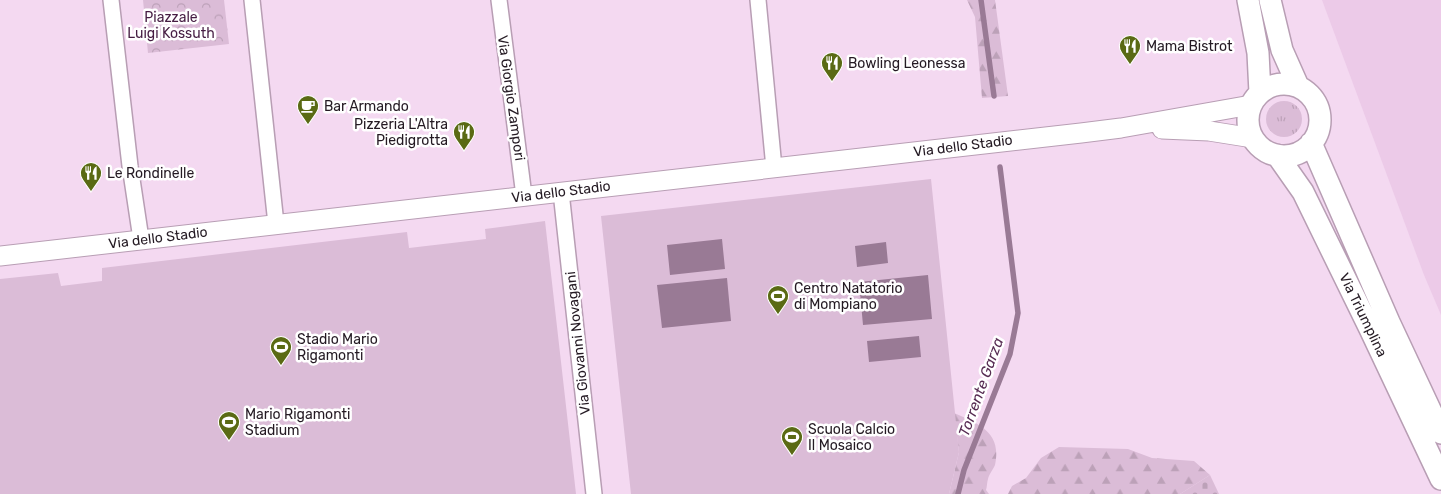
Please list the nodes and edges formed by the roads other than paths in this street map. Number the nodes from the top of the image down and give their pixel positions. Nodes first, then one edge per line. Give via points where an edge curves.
1 (111, 0) edge
2 (252, 0) edge
3 (498, 0) edge
4 (758, 0) edge
5 (1248, 0) edge
6 (1270, 0) edge
7 (1298, 86) junction
8 (1256, 99) junction
9 (1121, 128) junction
10 (1253, 138) junction
11 (1311, 143) junction
12 (1277, 155) junction
13 (774, 168) junction
14 (561, 192) junction
15 (524, 196) junction
16 (276, 224) junction
17 (141, 240) junction
18 (0, 256) edge
19 (1441, 434) edge
20 (1441, 479) edge
21 (594, 494) edge

1 - 17 street
2 - 16 street
3 - 15 street, Via Giorgio Zampori
4 - 13 street
5 - 8 main road via 1258,53
6 - 7 main road via 1282,50
7 - 8 main road via 1278,84 1268,87
7 - 11 main road via 1313,98 1318,108 1318,133
8 - 9 street, Via dello Stadio
8 - 10 main road via 1248,122
9 - 10 street, Via dello Stadio via 1209,131
9 - 13 street, Via dello Stadio
10 - 12 main road, Via Triumplina via 1263,149
11 - 12 main road via 1295,154
11 - 19 main road, Via Triumplina
12 - 20 main road, Via Triumplina via 1303,192
13 - 14 street, Via dello Stadio
14 - 15 street, Via dello Stadio
14 - 21 street, Via Giovanni Novagani
15 - 16 street, Via dello Stadio
16 - 17 street, Via dello Stadio
17 - 18 street, Via dello Stadio

